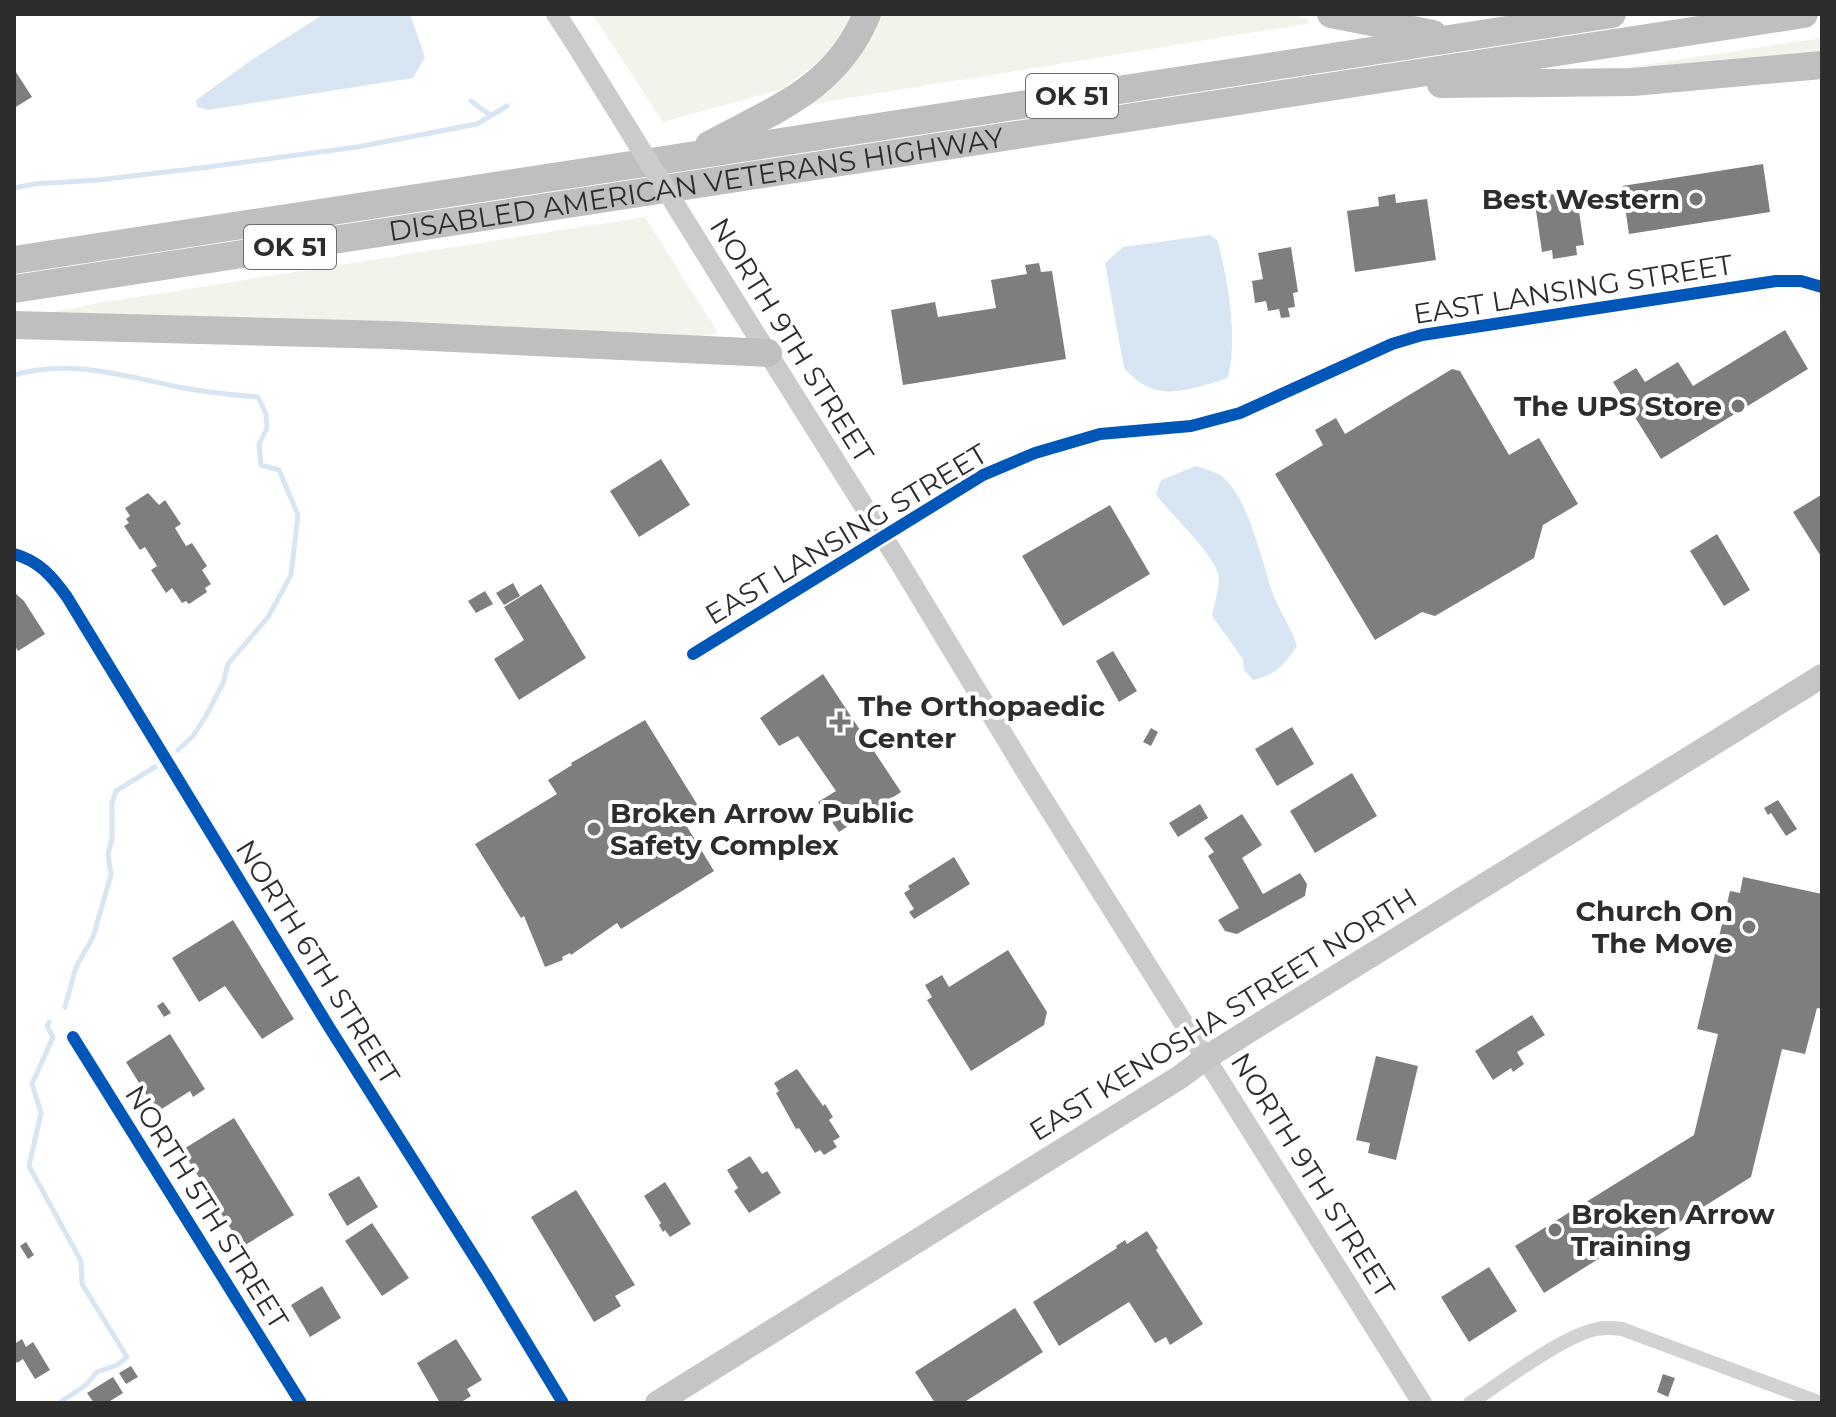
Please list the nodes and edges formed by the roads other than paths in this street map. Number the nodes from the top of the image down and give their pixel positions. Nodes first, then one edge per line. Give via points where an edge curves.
1 (556, 14) edge
2 (867, 14) edge
3 (1331, 14) edge
4 (1612, 14) edge
5 (1804, 14) edge
6 (1454, 38) junction
7 (1822, 65) edge
8 (1341, 85) junction
9 (691, 154) junction
10 (14, 260) edge
11 (1819, 286) edge
12 (14, 289) edge
13 (14, 325) edge
14 (768, 353) junction
15 (883, 538) junction
16 (18, 556) edge
17 (693, 654) dead end
18 (1822, 676) edge
19 (73, 1037) dead end
20 (1207, 1057) junction
21 (301, 1403) edge
22 (563, 1403) edge
23 (657, 1403) edge
24 (1422, 1403) edge
25 (1470, 1403) edge
26 (1821, 1403) edge

1 - 14 main road, NORTH 9TH STREET, bridge
2 - 9 highway via 842,59 819,83
3 - 6 highway
4 - 6 highway, DISABLED AMERICAN VETERANS HIGHWAY / OK 51
5 - 8 highway, DISABLED AMERICAN VETERANS HIGHWAY / OK 51
6 - 9 highway, DISABLED AMERICAN VETERANS HIGHWAY / OK 51
7 - 8 highway via 1633,82
8 - 12 highway, DISABLED AMERICAN VETERANS HIGHWAY / OK 51
9 - 10 highway, DISABLED AMERICAN VETERANS HIGHWAY / OK 51
11 - 15 street, EAST LANSING STREET via 1776,281 1422,335 1240,413 1191,426 1100,434 1035,453 983,475
13 - 14 highway
14 - 15 main road, NORTH 9TH STREET
15 - 17 street, EAST LANSING STREET
15 - 20 main road, NORTH 9TH STREET
16 - 22 street, NORTH 6TH STREET via 33,560 67,597
18 - 20 main road, EAST KENOSHA STREET NORTH
19 - 21 street, NORTH 5TH STREET
20 - 23 main road, EAST KENOSHA STREET NORTH
20 - 24 main road, NORTH 9TH STREET
25 - 26 street via 1577,1336 1608,1328

